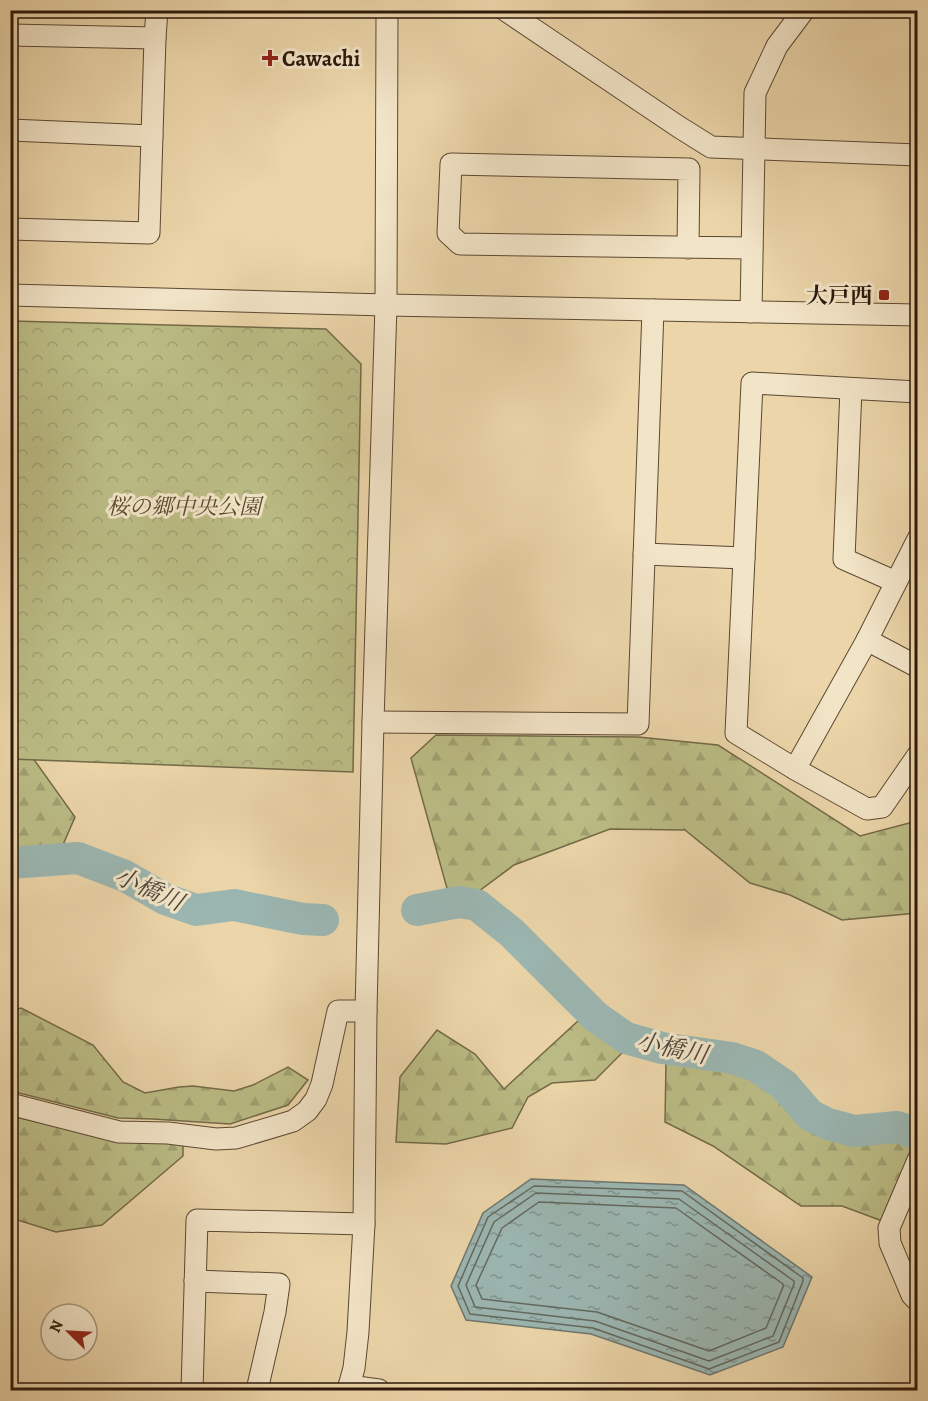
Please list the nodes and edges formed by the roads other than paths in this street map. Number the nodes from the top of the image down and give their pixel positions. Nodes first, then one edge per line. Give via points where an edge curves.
1 (157, 10) edge
2 (385, 10) edge
3 (505, 10) edge
4 (804, 10) edge
5 (10, 35) edge
6 (155, 38) junction
7 (10, 130) edge
8 (152, 136) junction
9 (754, 148) junction
10 (918, 155) edge
11 (10, 229) edge
12 (688, 248) junction
13 (752, 248) junction
14 (10, 295) edge
15 (386, 305) junction
16 (653, 310) junction
17 (751, 312) junction
18 (918, 315) edge
19 (851, 389) junction
20 (918, 392) edge
21 (918, 539) edge
22 (644, 554) junction
23 (744, 558) junction
24 (896, 582) junction
25 (867, 640) junction
26 (918, 667) edge
27 (373, 722) junction
28 (918, 755) edge
29 (795, 769) junction
30 (366, 1011) junction
31 (10, 1104) edge
32 (918, 1160) edge
33 (364, 1224) junction
34 (195, 1281) junction
35 (918, 1301) edge
36 (348, 1388) edge
37 (192, 1390) edge
38 (257, 1390) edge
39 (380, 1390) edge

1 - 6 street
2 - 15 street
3 - 9 street via 711,147
4 - 9 street via 777,46 755,93
5 - 6 street
6 - 8 street
7 - 8 street
8 - 11 street via 149,233
9 - 10 street
9 - 13 street
12 - 12 street via 459,244 448,233 451,164 689,169
12 - 13 street
13 - 17 street
14 - 15 street
15 - 16 street
15 - 27 street
16 - 17 street
16 - 22 street
17 - 18 street
19 - 20 street
19 - 23 street via 752,383
19 - 24 street via 844,559
21 - 24 street
22 - 23 street
22 - 27 street via 638,724
23 - 29 street via 736,733
24 - 25 street
25 - 26 street
25 - 29 street
27 - 30 street
28 - 29 street via 882,807 867,809
30 - 31 street via 338,1011 322,1084 306,1111 293,1121 236,1138 119,1132
30 - 33 street
32 - 35 street via 890,1228 890,1244
33 - 34 street via 197,1220
33 - 36 street via 358,1332
34 - 37 street
34 - 38 street via 279,1284
36 - 39 street

